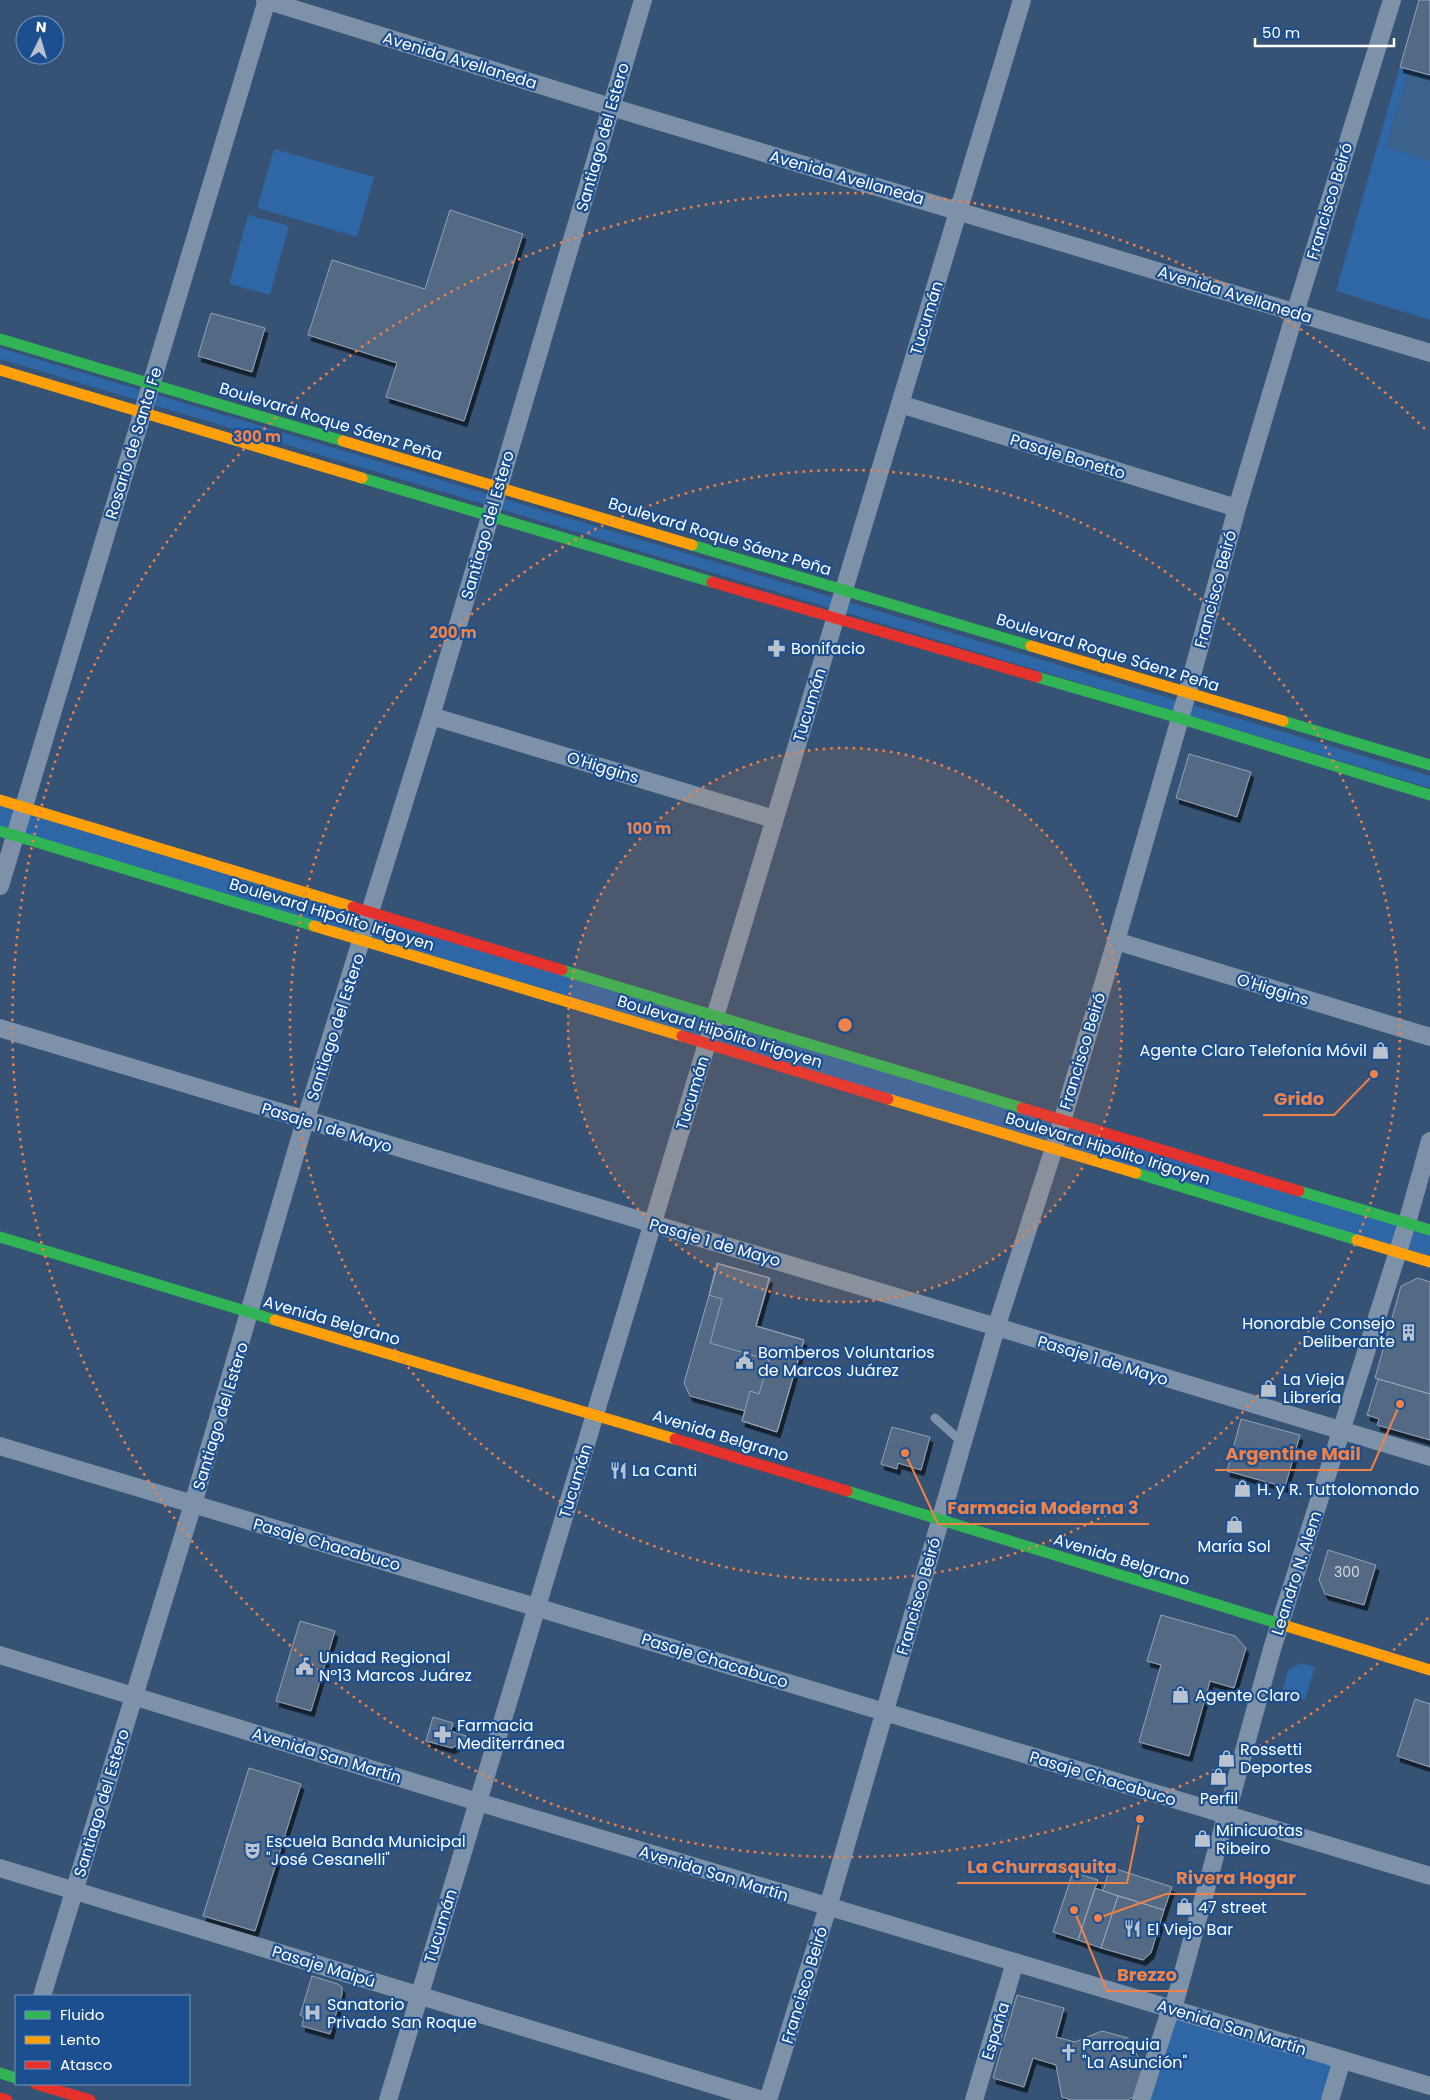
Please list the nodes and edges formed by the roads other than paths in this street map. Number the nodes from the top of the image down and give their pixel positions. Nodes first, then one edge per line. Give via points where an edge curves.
1 (266, 0) edge
2 (643, 0) edge
3 (1022, 0) edge
4 (1392, 0) edge
5 (611, 107) junction
6 (958, 210) junction
7 (1295, 313) junction
8 (0, 338) edge
9 (1430, 353) edge
10 (0, 370) edge
11 (151, 385) junction
12 (900, 404) junction
13 (143, 412) junction
14 (498, 488) junction
15 (1237, 508) junction
16 (490, 516) junction
17 (844, 590) junction
18 (835, 619) junction
19 (1187, 694) junction
20 (431, 716) junction
21 (1179, 718) junction
22 (1430, 765) edge
23 (1430, 795) edge
24 (0, 800) edge
25 (24, 808) junction
26 (774, 819) junction
27 (8, 834) edge
28 (0, 886) edge
29 (371, 912) junction
30 (363, 940) junction
31 (1116, 941) junction
32 (715, 1017) junction
33 (0, 1028) edge
34 (1430, 1037) edge
35 (707, 1044) junction
36 (1062, 1119) junction
37 (305, 1121) junction
38 (1430, 1141) edge
39 (1054, 1148) junction
40 (1407, 1223) junction
41 (652, 1224) junction
42 (1430, 1230) edge
43 (0, 1237) edge
44 (1398, 1252) junction
45 (1430, 1262) edge
46 (250, 1314) junction
47 (996, 1328) junction
48 (595, 1414) junction
49 (935, 1418) dead end
50 (1342, 1431) junction
51 (962, 1443) junction
52 (0, 1446) edge
53 (1430, 1457) edge
54 (193, 1504) junction
55 (940, 1519) junction
56 (537, 1606) junction
57 (1280, 1625) junction
58 (0, 1655) edge
59 (1430, 1670) edge
60 (133, 1696) junction
61 (884, 1711) junction
62 (478, 1802) junction
63 (1225, 1815) junction
64 (0, 1868) edge
65 (1430, 1876) edge
66 (74, 1890) junction
67 (828, 1907) junction
68 (1015, 1962) junction
69 (42, 1995) edge
70 (419, 1995) junction
71 (1173, 2009) junction
72 (1342, 2060) junction
73 (0, 2073) edge
74 (15, 2078) edge
75 (15, 2081) edge
76 (39, 2085) edge
77 (1430, 2086) edge
78 (0, 2098) edge
79 (8, 2100) edge
80 (90, 2100) edge
81 (388, 2100) edge
82 (763, 2100) edge
83 (768, 2100) edge
84 (974, 2100) edge
85 (1141, 2100) edge
86 (1330, 2100) edge

1 - 5 street, Avenida Avellaneda
1 - 11 street, Rosario de Santa Fe
2 - 5 street, Santiago del Estero
3 - 6 street, Tucumán
4 - 7 street, Francisco Beiró
5 - 6 street, Avenida Avellaneda
5 - 14 street, Santiago del Estero
6 - 7 street, Avenida Avellaneda
6 - 12 street, Tucumán
7 - 9 street, Avenida Avellaneda
7 - 15 street, Francisco Beiró
8 - 11 street, Boulevard Roque Sáenz Peña
10 - 13 street
11 - 13 street, Rosario de Santa Fe
11 - 14 street, Boulevard Roque Sáenz Peña
12 - 15 street, Pasaje Bonetto
12 - 17 street, Tucumán
13 - 16 street
13 - 25 street, Rosario de Santa Fe
14 - 16 street, Santiago del Estero
14 - 17 street, Boulevard Roque Sáenz Peña
15 - 19 street, Francisco Beiró
16 - 18 street
16 - 20 street, Santiago del Estero
17 - 18 street, Tucumán
17 - 19 street, Boulevard Roque Sáenz Peña
18 - 21 street
18 - 26 street, Tucumán
19 - 21 street, Francisco Beiró
19 - 22 street, Boulevard Roque Sáenz Peña
20 - 26 street, O'Higgins
20 - 29 street, Santiago del Estero
21 - 23 street
21 - 31 street, Francisco Beiró
24 - 25 street, Boulevard Hipólito Irigoyen
25 - 27 street, Rosario de Santa Fe
25 - 29 street, Boulevard Hipólito Irigoyen
26 - 32 street, Tucumán
27 - 28 street, Rosario de Santa Fe
27 - 30 street, Boulevard Hipólito Irigoyen
29 - 30 street, Santiago del Estero
29 - 32 street, Boulevard Hipólito Irigoyen
30 - 35 street, Boulevard Hipólito Irigoyen
30 - 37 street, Santiago del Estero
31 - 34 street, O'Higgins
31 - 36 street, Francisco Beiró
32 - 35 street, Tucumán
32 - 36 street, Boulevard Hipólito Irigoyen
33 - 37 street, Pasaje 1 de Mayo
35 - 39 street, Boulevard Hipólito Irigoyen
35 - 41 street, Tucumán
36 - 39 street, Francisco Beiró
36 - 40 street, Boulevard Hipólito Irigoyen
37 - 41 street, Pasaje 1 de Mayo
37 - 46 street, Santiago del Estero
38 - 40 street, Leandro N. Alem
39 - 44 street, Boulevard Hipólito Irigoyen
39 - 47 street, Francisco Beiró
40 - 42 street, Boulevard Hipólito Irigoyen
40 - 44 street, Leandro N. Alem
41 - 47 street, Pasaje 1 de Mayo
41 - 48 street, Tucumán
43 - 46 street, Avenida Belgrano
44 - 45 street, Boulevard Hipólito Irigoyen
44 - 50 street, Leandro N. Alem
46 - 48 street, Avenida Belgrano
46 - 54 street, Santiago del Estero
47 - 50 street, Pasaje 1 de Mayo
47 - 51 street, Francisco Beiró
48 - 55 street, Avenida Belgrano
48 - 56 street, Tucumán
49 - 51 lane
50 - 53 street, Pasaje 1 de Mayo
50 - 57 street, Leandro N. Alem
51 - 55 street, Francisco Beiró
52 - 54 street, Pasaje Chacabuco
54 - 56 street, Pasaje Chacabuco
54 - 60 street, Santiago del Estero
55 - 57 street, Avenida Belgrano
55 - 61 street, Francisco Beiró
56 - 61 street, Pasaje Chacabuco
56 - 62 street, Tucumán
57 - 59 street, Avenida Belgrano
57 - 63 street, Leandro N. Alem
58 - 60 street, Avenida San Martín
60 - 62 street, Avenida San Martín
60 - 66 street, Santiago del Estero
61 - 63 street, Pasaje Chacabuco
61 - 67 street, Francisco Beiró
62 - 67 street, Avenida San Martín
62 - 70 street, Tucumán
63 - 65 street, Pasaje Chacabuco
63 - 71 street, Leandro N. Alem
64 - 66 street, Pasaje Maipú
66 - 69 street, Santiago del Estero
66 - 70 street, Pasaje Maipú
67 - 68 street, Avenida San Martín
67 - 83 street, Francisco Beiró
68 - 71 street, Avenida San Martín
68 - 84 street, España
70 - 81 street, Tucumán
70 - 82 street, Pasaje Maipú
71 - 72 street, Avenida San Martín
71 - 85 street, Leandro N. Alem
72 - 77 street, Avenida San Martín
72 - 86 street
73 - 74 street
75 - 79 street
76 - 80 street
78 - 79 street

